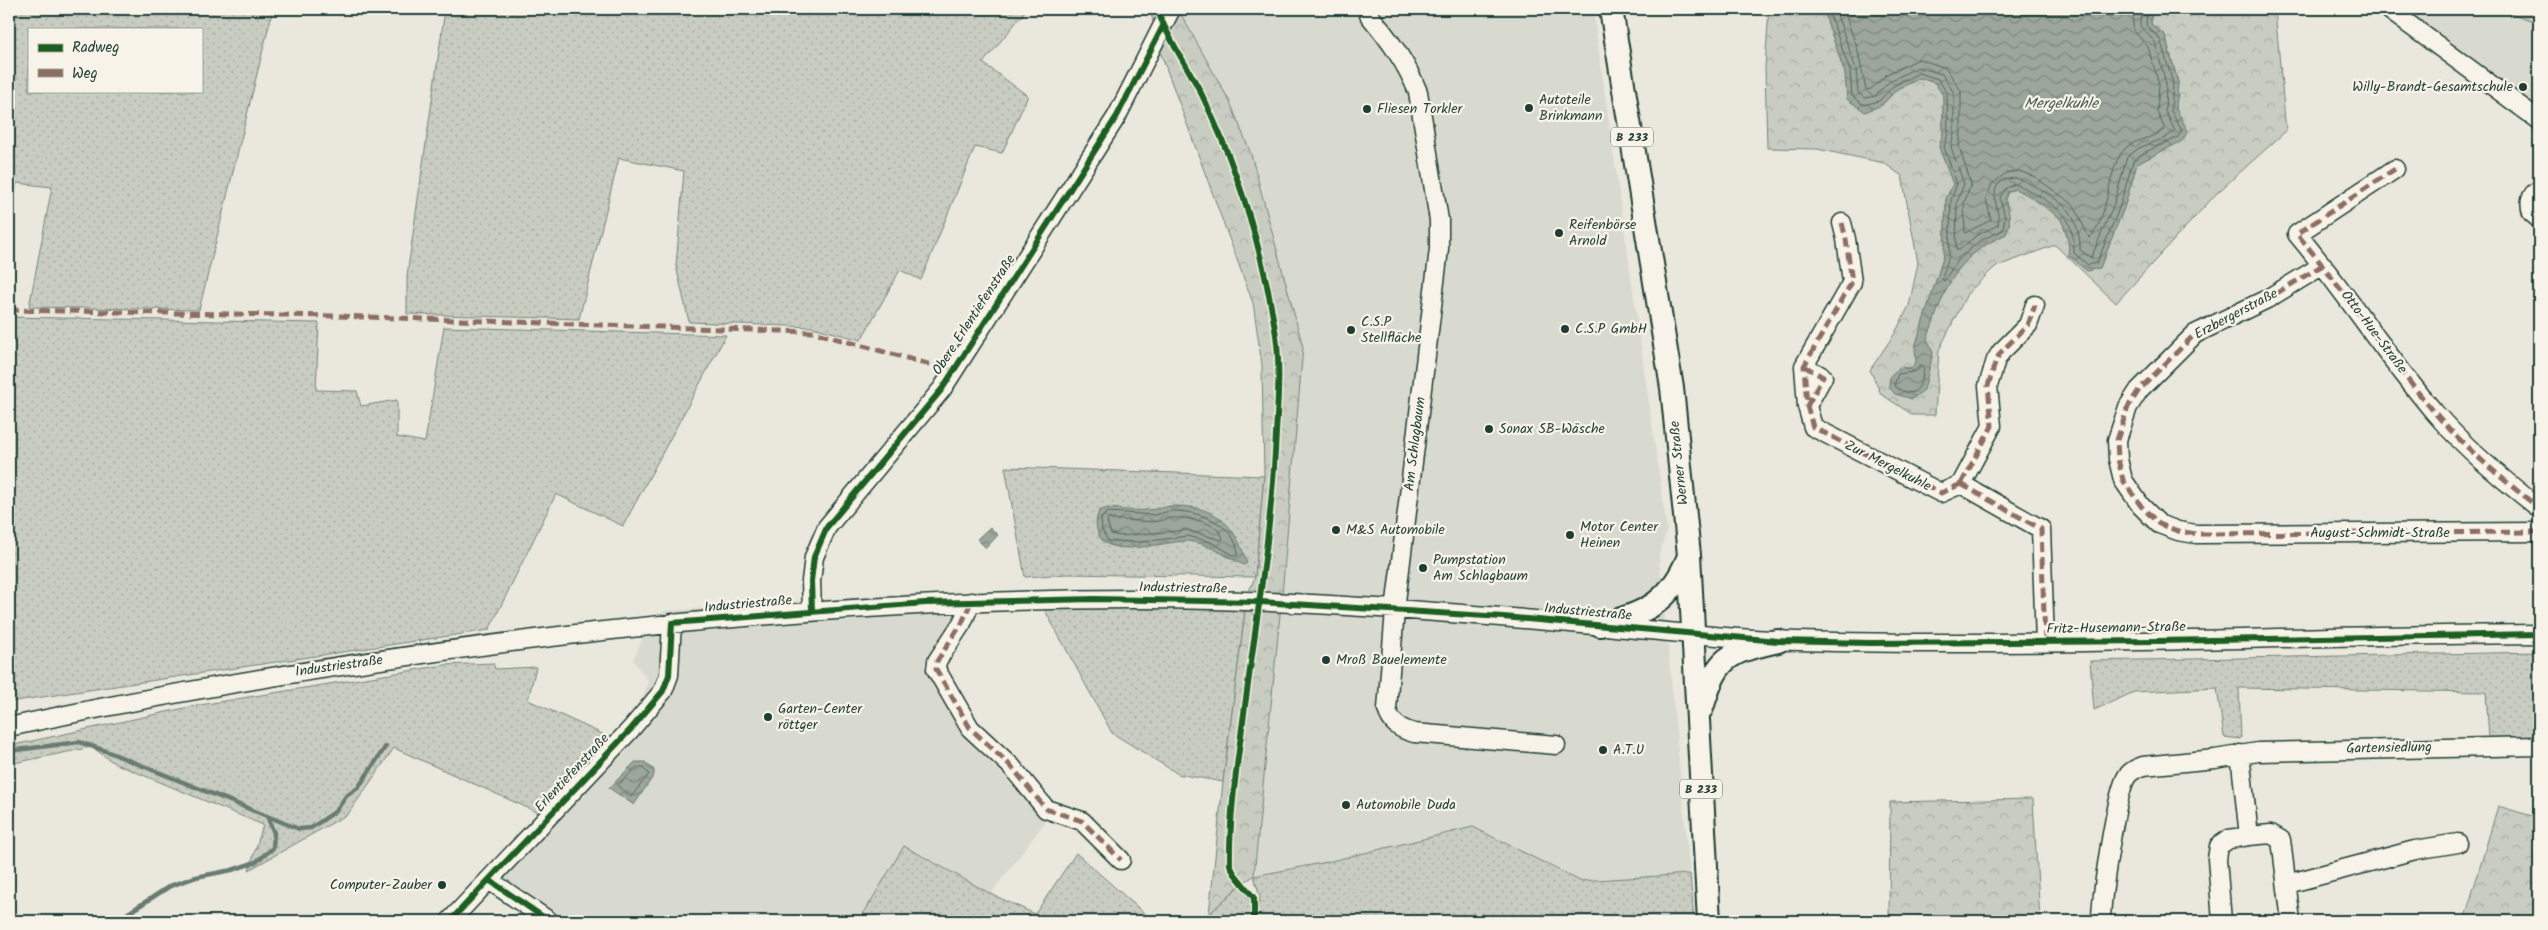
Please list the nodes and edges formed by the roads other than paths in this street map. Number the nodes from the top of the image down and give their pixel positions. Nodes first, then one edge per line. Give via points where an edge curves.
1 (1171, 9) edge
2 (1611, 9) edge
3 (2388, 9) edge
4 (1369, 15) dead end
5 (2539, 120) edge
6 (2395, 169) dead end
7 (2539, 190) edge
8 (2539, 219) edge
9 (1842, 223) dead end
10 (2323, 265) junction
11 (2035, 305) dead end
12 (1961, 484) junction
13 (2539, 508) edge
14 (2539, 532) edge
15 (2221, 534) joint
16 (1689, 555) junction
17 (971, 602) junction
18 (1395, 610) junction
19 (812, 611) junction
20 (672, 623) junction
21 (1600, 625) junction
22 (1694, 634) junction
23 (2539, 634) edge
24 (1778, 640) junction
25 (2046, 642) junction
26 (1698, 721) junction
27 (9, 727) edge
28 (1556, 745) dead end
29 (2539, 746) edge
30 (2240, 754) junction
31 (2249, 836) junction
32 (2458, 843) dead end
33 (1121, 860) dead end
34 (489, 880) junction
35 (2287, 884) junction
36 (450, 921) edge
37 (549, 921) edge
38 (1709, 921) edge
39 (2101, 921) edge
40 (2222, 921) edge
41 (2291, 921) edge

1 - 19 street, Obere Erlentiefenstraße via 1117,116 942,388 827,527 814,557
2 - 16 main road, Werner Straße / B 233 via 1672,388
3 - 5 street
4 - 18 street, Am Schlagbaum via 1392,43 1418,92 1439,220 1434,292
6 - 10 street, Otto-Hue-Straße via 2297,234
7 - 8 street via 2530,202 2532,213
9 - 12 street, Zur Mergelkuhle via 1852,282 1804,366 1807,406 1813,427 1942,493
10 - 13 street, Otto-Hue-Straße via 2436,414 2486,465
10 - 15 street, Erzbergerstraße via 2267,299 2195,334 2139,390 2121,424 2117,440 2123,480 2141,506 2160,524 2178,531
11 - 12 street via 2028,325 1996,360 1988,386 1992,426
12 - 25 street via 2041,529
14 - 15 street, August-Schmidt-Straße
16 - 21 main road via 1680,577 1654,606 1632,617
16 - 22 main road, Werner Straße / B 233
17 - 18 street, Industriestraße via 1218,600
17 - 19 street, Industriestraße
17 - 33 street via 962,623 937,661 936,669 970,728 1011,766 1046,809 1082,821
18 - 21 street, Industriestraße
18 - 28 street, Am Schlagbaum via 1387,709 1390,719 1400,729 1414,733
19 - 20 street, Industriestraße
20 - 27 street, Industriestraße via 305,670 176,692
20 - 34 street, Erlentiefenstraße via 669,675 663,691
21 - 22 street, Industriestraße
22 - 24 street, Fritz-Husemann-Straße
22 - 26 main road, Werner Straße / B 233
23 - 25 street, Fritz-Husemann-Straße
24 - 25 street, Fritz-Husemann-Straße via 1901,644
24 - 26 main road via 1738,651 1726,658 1709,685
26 - 38 main road, Werner Straße / B 233
29 - 30 street, Gartensiedlung
30 - 31 street
30 - 39 street, Gartensiedlung via 2142,766 2127,776 2103,888
31 - 35 street via 2272,834 2281,840
31 - 40 street via 2229,839 2219,846 2217,859
32 - 35 street via 2415,850
34 - 36 street, Erlentiefenstraße
34 - 37 street
35 - 41 street

